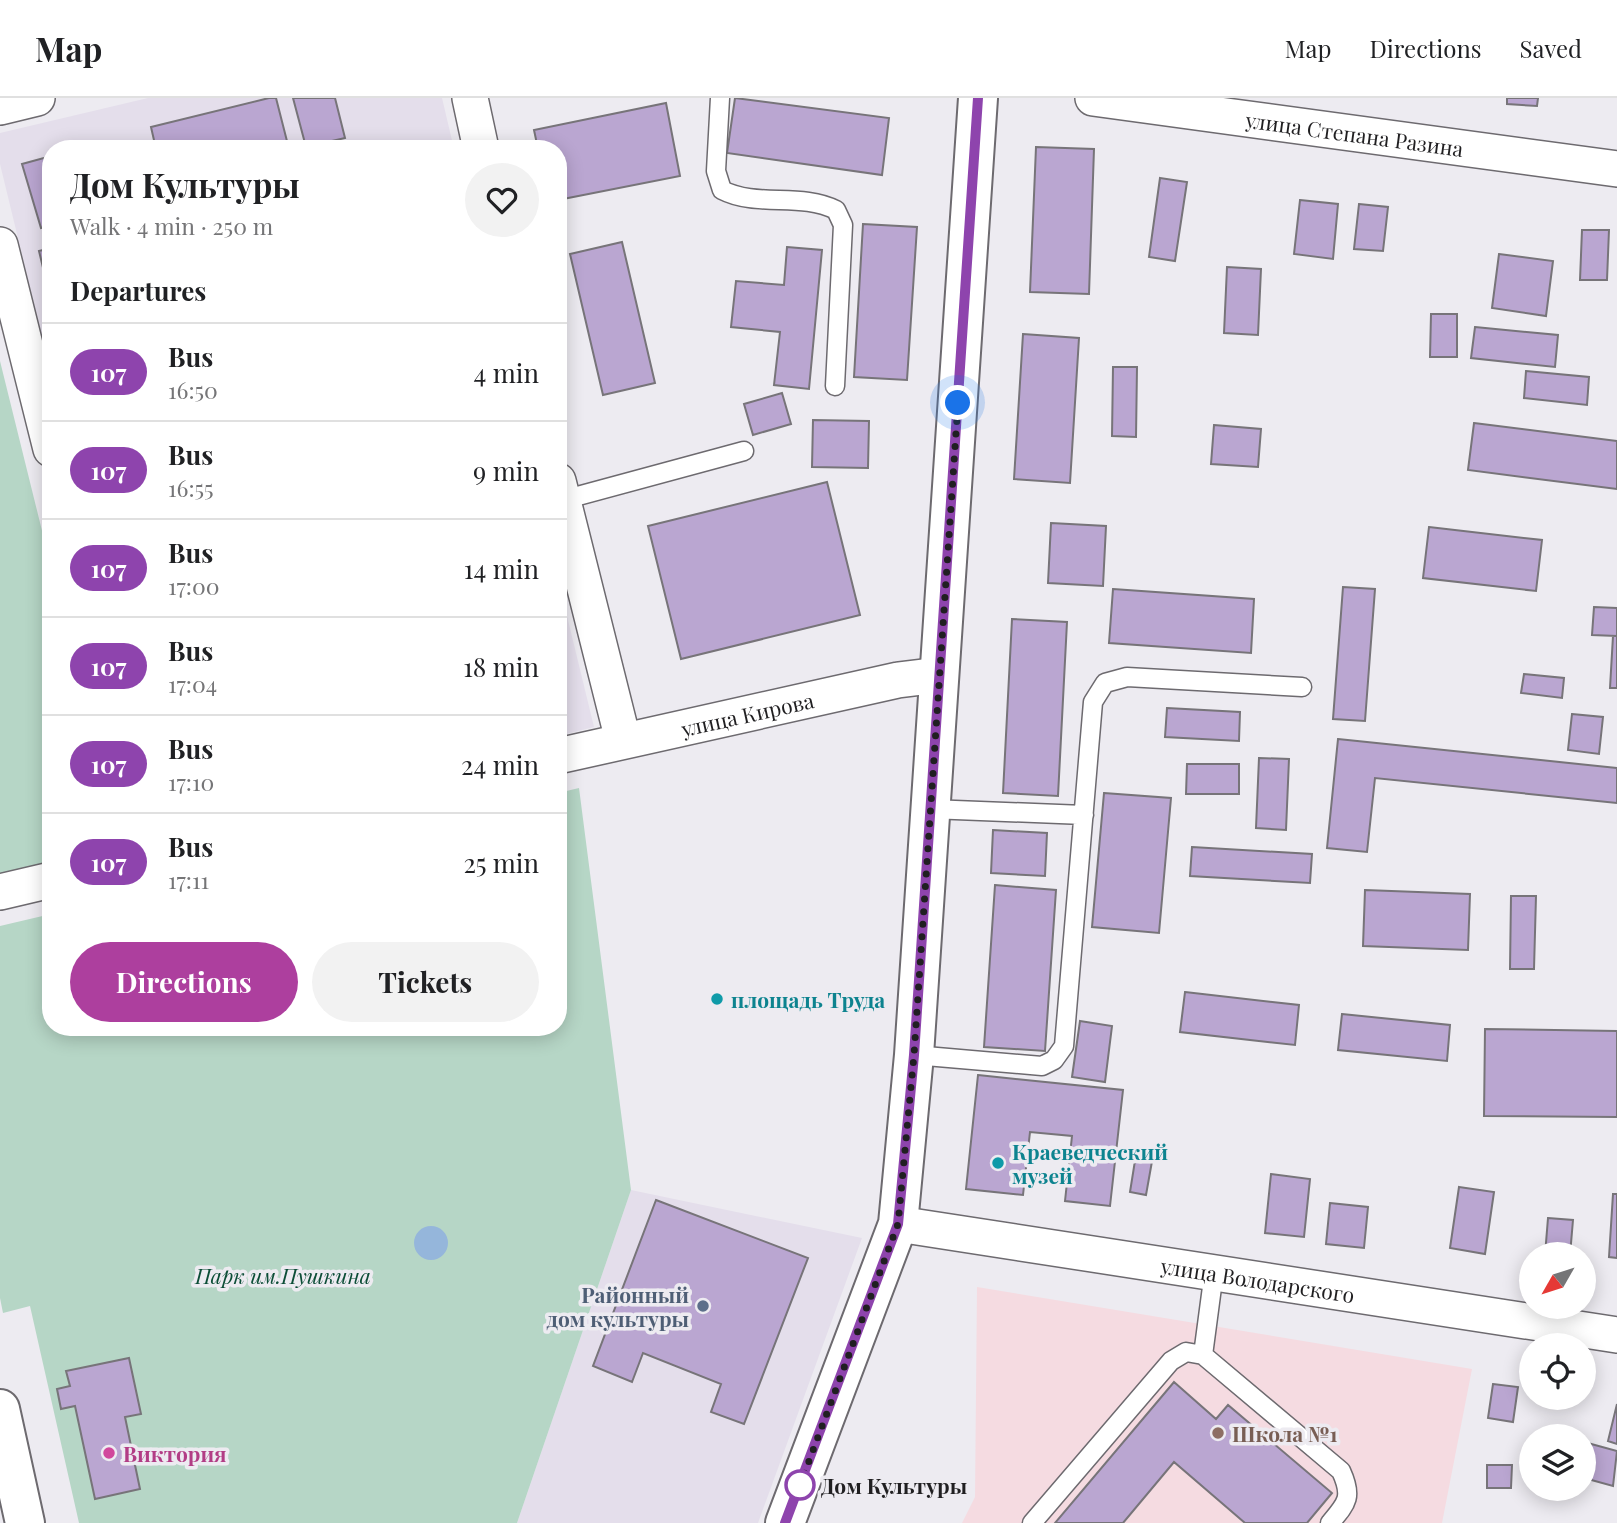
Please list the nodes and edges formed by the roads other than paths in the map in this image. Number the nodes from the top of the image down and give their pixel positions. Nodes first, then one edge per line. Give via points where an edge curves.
1 (37, 98) edge
2 (470, 98) edge
3 (720, 98) edge
4 (978, 98) edge
5 (1093, 98) edge
6 (1179, 104) edge
7 (0, 107) edge
8 (1264, 110) edge
9 (479, 140) edge
10 (1617, 169) edge
11 (0, 245) edge
12 (835, 386) dead end
13 (42, 413) edge
14 (744, 451) dead end
15 (567, 489) edge
16 (567, 518) edge
17 (939, 675) junction
18 (1302, 687) dead end
19 (623, 740) junction
20 (567, 754) edge
21 (930, 809) junction
22 (1084, 815) junction
23 (42, 882) edge
24 (0, 892) edge
25 (914, 1055) junction
26 (898, 1224) junction
27 (1214, 1272) junction
28 (1617, 1335) edge
29 (1203, 1355) junction
30 (0, 1409) edge
31 (25, 1523) edge
32 (785, 1523) edge
33 (1032, 1523) edge
34 (1329, 1523) edge

1 - 7 street
2 - 9 street
3 - 12 lane via 716,171 722,190 736,197 820,202 836,210 843,225
4 - 17 street
5 - 6 street, улица Степана Разина
6 - 8 street, улица Степана Разина
8 - 10 street, улица Степана Разина
11 - 13 street
14 - 15 lane
16 - 19 street
17 - 19 street, улица Кирова
17 - 21 street
18 - 22 lane via 1127,677 1105,683 1093,702
19 - 20 street, улица Кирова
21 - 22 lane
21 - 25 street
22 - 25 lane via 1064,1046 1054,1060 1042,1066
23 - 24 street
25 - 26 street
26 - 27 street, улица Володарского
26 - 32 street
27 - 28 street, улица Володарского
27 - 29 lane
29 - 33 lane via 1186,1352 1171,1361
29 - 34 lane via 1341,1471 1349,1489 1344,1506
30 - 31 street

